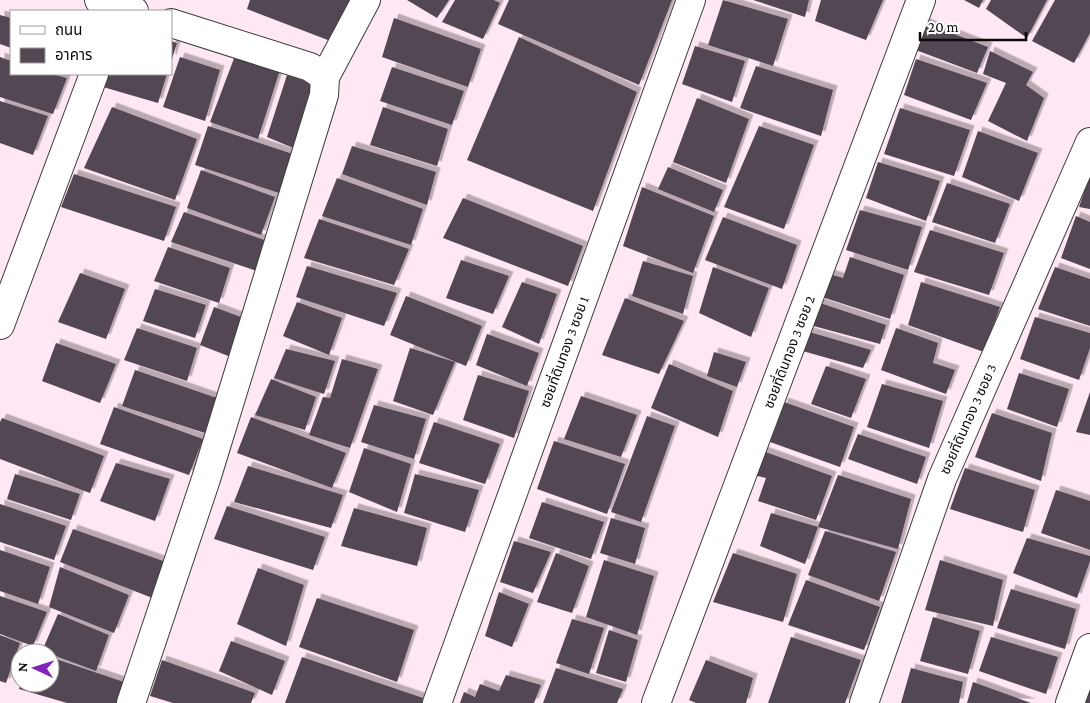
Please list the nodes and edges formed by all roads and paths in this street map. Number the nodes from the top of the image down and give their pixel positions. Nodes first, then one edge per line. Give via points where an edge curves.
1 (366, 0) edge
2 (691, 0) edge
3 (921, 0) edge
4 (172, 23) edge
5 (94, 75) edge
6 (325, 77) junction
7 (1090, 142) edge
8 (0, 326) edge
9 (1090, 648) edge
10 (130, 703) edge
11 (437, 703) edge
12 (656, 703) edge
13 (864, 703) edge
14 (1070, 703) edge

1 - 6 street
2 - 11 street, ซอยที่ดินทอง 3 ซอย 1
3 - 12 street, ซอยที่ดินทอง 3 ซอย 2
4 - 6 street via 310,67
5 - 8 street
6 - 10 street via 324,95 206,479
7 - 13 street, ซอยที่ดินทอง 3 ซอย 3 via 942,479
9 - 14 street

